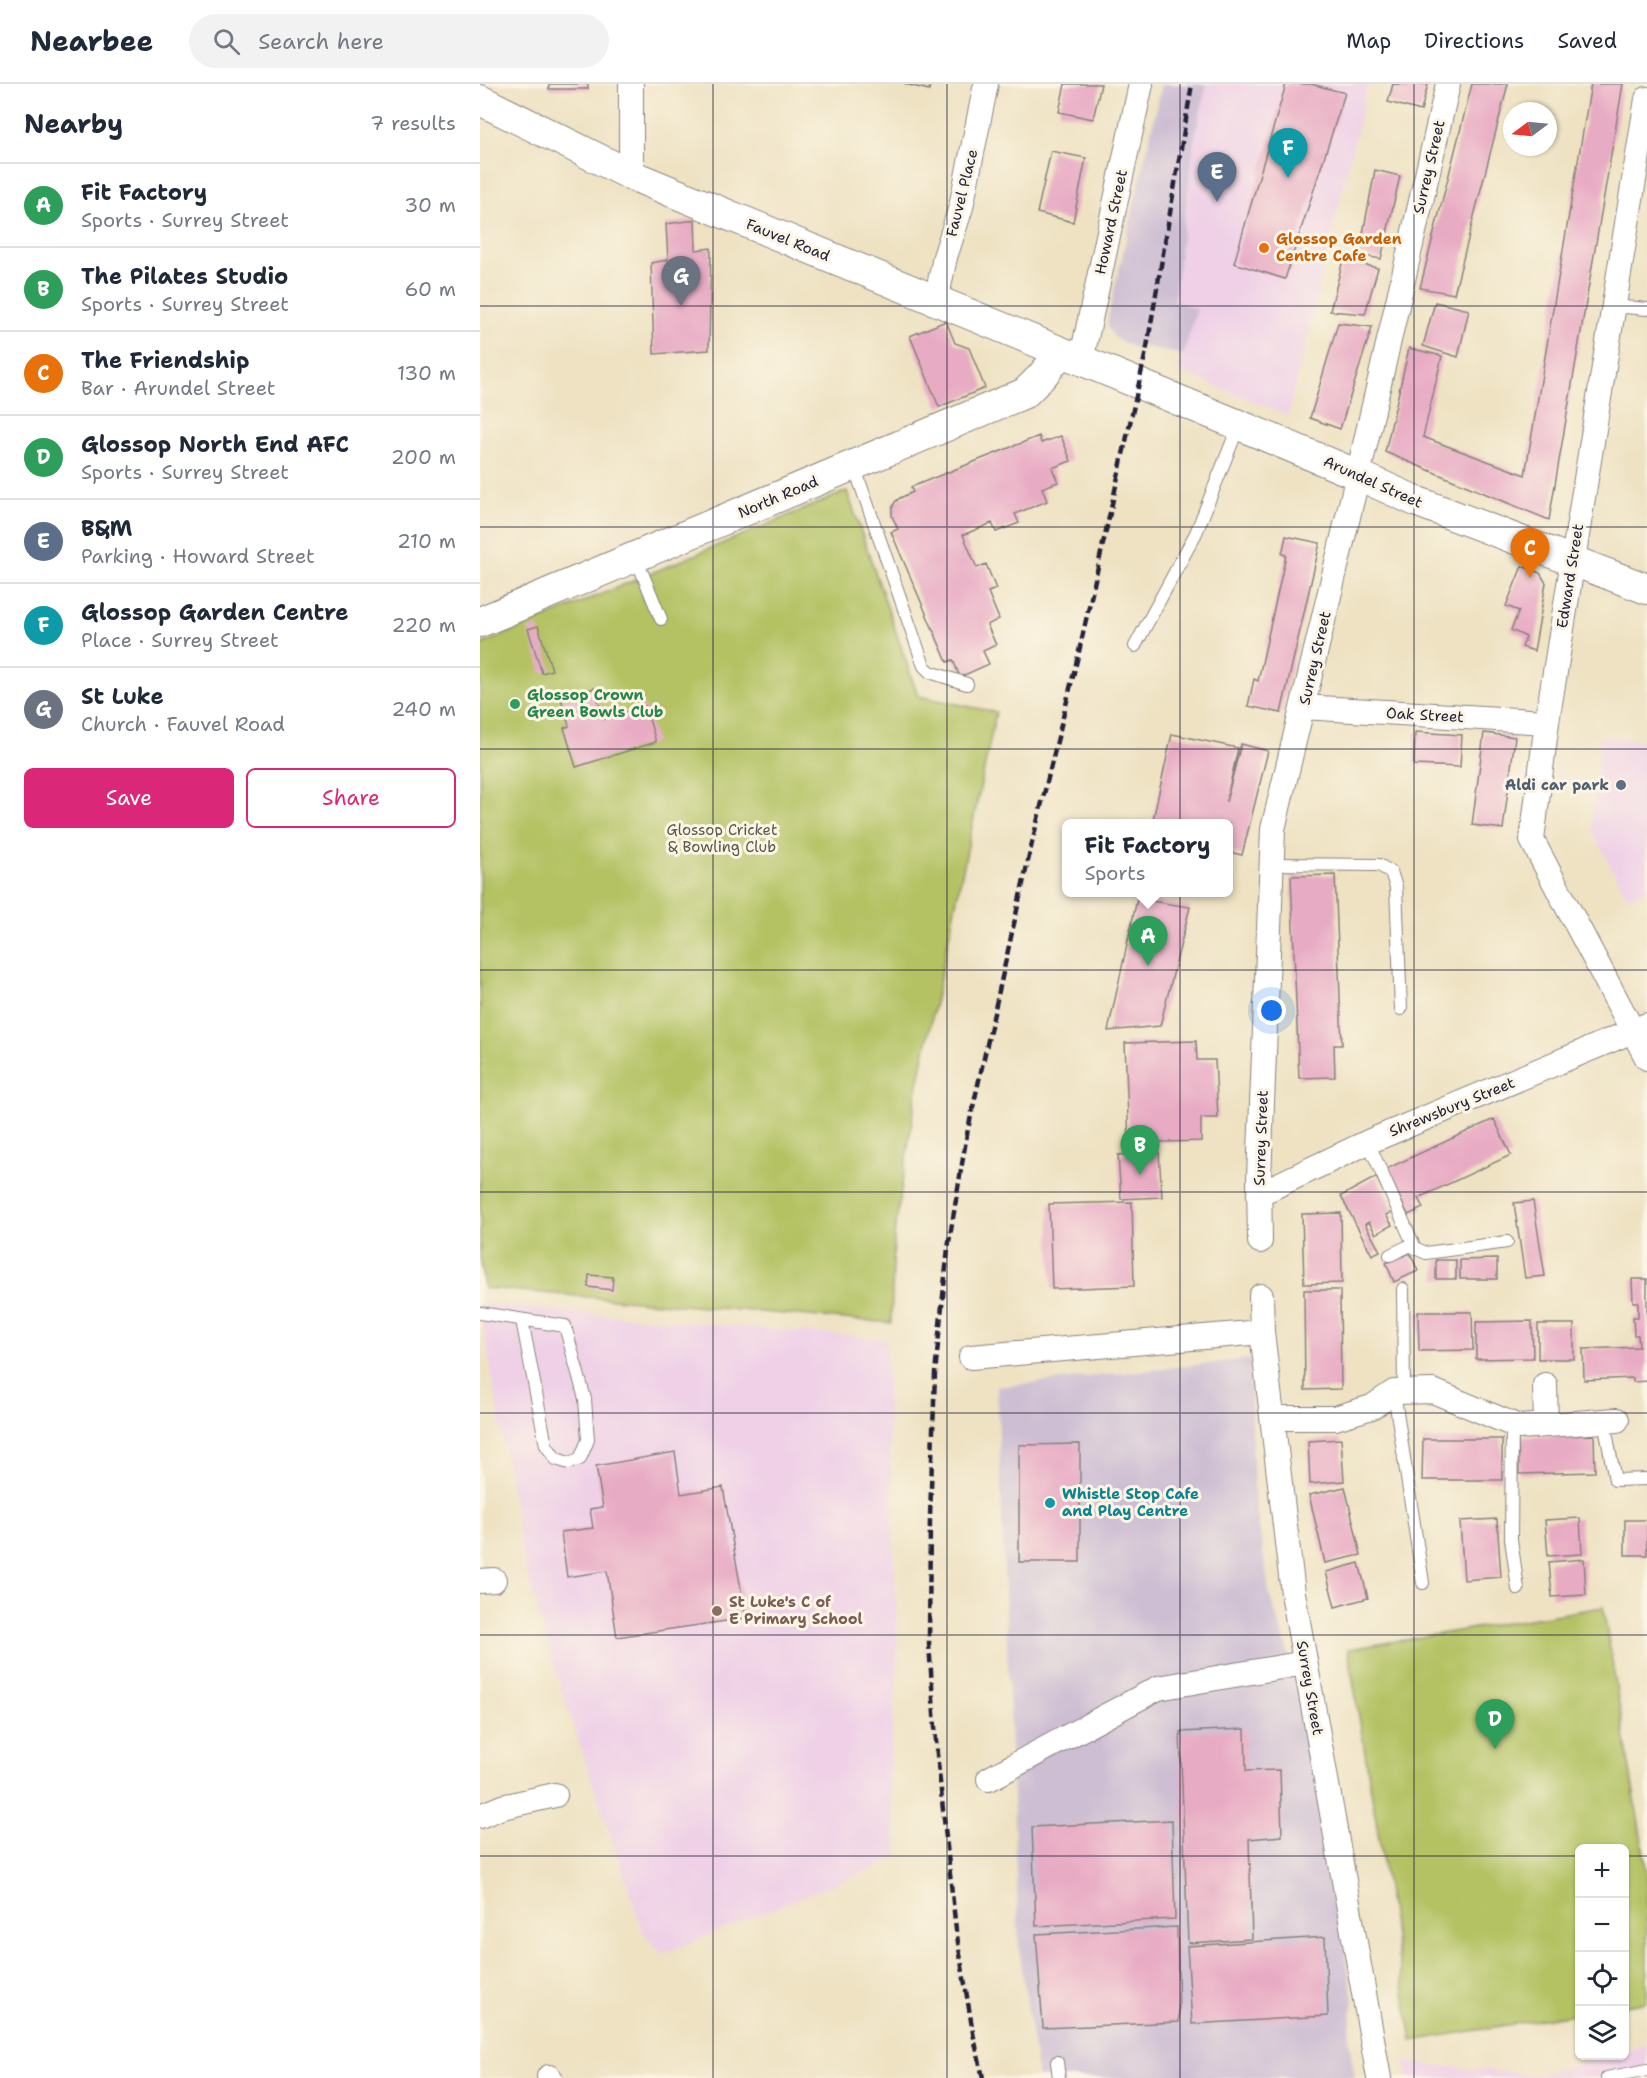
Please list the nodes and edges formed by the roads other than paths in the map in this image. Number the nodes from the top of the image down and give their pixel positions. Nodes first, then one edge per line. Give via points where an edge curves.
1 (631, 84) edge
2 (986, 84) edge
3 (1141, 84) edge
4 (1448, 84) edge
5 (1647, 99) edge
6 (480, 100) edge
7 (631, 175) junction
8 (936, 301) junction
9 (1614, 306) junction
10 (1647, 309) edge
11 (1081, 361) junction
12 (1239, 425) junction
13 (854, 464) junction
14 (1358, 475) junction
15 (636, 558) junction
16 (1572, 561) junction
17 (1647, 589) edge
18 (661, 618) dead end
19 (480, 622) edge
20 (1135, 646) dead end
21 (967, 684) dead end
22 (1303, 707) junction
23 (1547, 722) junction
24 (1272, 864) junction
25 (1401, 1009) dead end
26 (1640, 1029) edge
27 (1647, 1058) edge
28 (1368, 1142) junction
29 (1259, 1194) junction
30 (1260, 1241) dead end
31 (1507, 1242) dead end
32 (1413, 1244) junction
33 (1390, 1255) dead end
34 (1403, 1289) dead end
35 (1261, 1296) dead end
36 (480, 1314) edge
37 (522, 1320) junction
38 (1262, 1332) junction
39 (970, 1357) dead end
40 (1545, 1384) dead end
41 (1399, 1392) junction
42 (1272, 1418) junction
43 (1610, 1420) joint
44 (1512, 1424) junction
45 (1546, 1425) junction
46 (1647, 1479) edge
47 (1423, 1583) dead end
48 (1518, 1589) dead end
49 (1305, 1663) junction
50 (990, 1779) dead end
51 (555, 1795) dead end
52 (480, 1816) edge
53 (1057, 2062) dead end
54 (1647, 2070) edge
55 (1374, 2077) edge
56 (1059, 2078) edge
57 (1608, 2078) edge

1 - 7 street
2 - 8 street, Fauvel Place via 961,207
3 - 11 street, Howard Street
4 - 14 street, Surrey Street
5 - 9 street, Edward Street
6 - 7 street, Fauvel Road
7 - 8 street, Fauvel Road
8 - 11 street, Fauvel Road
9 - 10 lane
9 - 16 street, Edward Street
11 - 12 street, Arundel Street
11 - 13 street, North Road via 1025,393
12 - 14 street, Arundel Street
12 - 20 lane via 1196,533
13 - 15 street, North Road
13 - 21 lane via 924,666 930,672
14 - 16 street, Arundel Street
14 - 22 street, Surrey Street
15 - 18 lane
15 - 19 street, North Road
16 - 17 street, Arundel Street
16 - 23 street, Edward Street
22 - 23 street, Oak Street
22 - 24 street, Surrey Street via 1273,829
23 - 26 street, Edward Street via 1532,840
24 - 25 lane via 1379,865 1391,872 1396,887
24 - 29 street, Surrey Street
26 - 27 street, Edward Street
26 - 28 street, Shrewsbury Street
28 - 29 street, Shrewsbury Street
28 - 32 lane
29 - 30 street, Surrey Street
31 - 32 lane via 1426,1253
32 - 33 lane
34 - 41 lane
35 - 38 street, Surrey Street
36 - 37 lane
37 - 37 lane via 565,1326 585,1399 588,1440 580,1459 569,1463 555,1459 546,1445
38 - 39 street
38 - 42 street, Surrey Street
40 - 45 street
41 - 42 street via 1372,1407 1335,1418
41 - 44 street via 1433,1391
41 - 47 lane
42 - 49 street, Surrey Street
43 - 45 street
43 - 46 lane via 1615,1480
44 - 45 street
44 - 48 lane via 1510,1539
49 - 50 street via 1158,1688
49 - 55 street, Surrey Street
51 - 52 street
53 - 56 lane
54 - 57 lane

